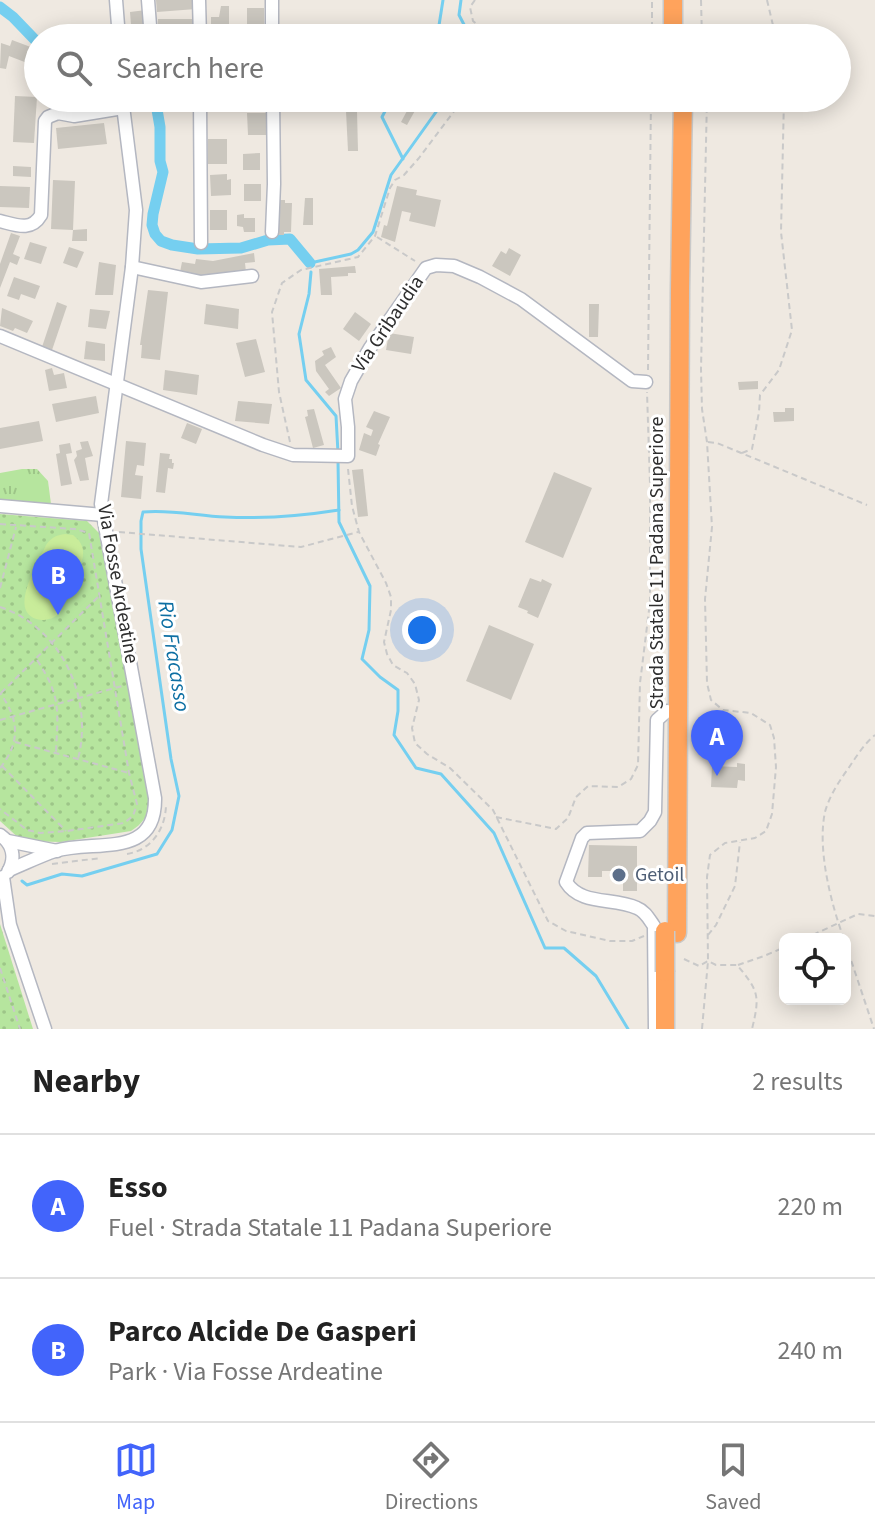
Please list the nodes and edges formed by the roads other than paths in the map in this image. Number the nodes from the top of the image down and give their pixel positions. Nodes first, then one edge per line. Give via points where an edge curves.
1 (116, 0) edge
2 (148, 0) edge
3 (199, 0) edge
4 (272, 0) edge
5 (673, 0) edge
6 (684, 0) edge
7 (118, 24) edge
8 (150, 24) edge
9 (200, 24) edge
10 (272, 24) edge
11 (673, 24) edge
12 (684, 24) edge
13 (89, 112) edge
14 (124, 112) edge
15 (200, 112) edge
16 (273, 112) edge
17 (672, 112) edge
18 (683, 112) edge
19 (0, 221) edge
20 (272, 232) dead end
21 (201, 243) dead end
22 (132, 267) junction
23 (252, 276) dead end
24 (0, 336) edge
25 (646, 382) road end
26 (118, 385) junction
27 (0, 506) edge
28 (103, 515) junction
29 (667, 711) junction
30 (4, 838) edge
31 (57, 851) junction
32 (4, 876) edge
33 (0, 908) edge
34 (10, 925) junction
35 (663, 933) junction
36 (675, 968) junction
37 (45, 1029) edge
38 (655, 1029) edge
39 (665, 1029) edge
40 (676, 1029) edge

1 - 7 street
2 - 8 street
3 - 9 street
4 - 10 street
5 - 11 highway
6 - 12 highway
13 - 19 street via 48,117 41,215 30,226
14 - 22 street, Via Fosse Ardeatine via 136,210
15 - 21 street
16 - 20 street
17 - 29 highway, Strada Statale 11 Padana Superiore
18 - 35 highway, Strada Statale 11 Padana Superiore
22 - 23 street via 201,282
22 - 26 street, Via Fosse Ardeatine
24 - 26 street
25 - 26 street, Via Gribaudia via 632,381 521,299 454,266 436,265 426,268 351,381 341,456 293,455
26 - 28 street, Via Fosse Ardeatine
27 - 28 street
28 - 31 street, Via Fosse Ardeatine via 155,811 151,824 131,842
29 - 35 highway, Strada Statale 11 Padana Superiore
29 - 38 street via 657,720 655,812 650,821 640,831 587,833 566,882 584,897 636,907 654,926
30 - 31 street, Via Fosse Ardeatine
30 - 32 street via 13,862
31 - 32 street, Via Fosse Ardeatine
32 - 34 street
33 - 34 street
34 - 37 street
35 - 36 highway, Strada Statale 11 Padana Superiore, bridge
36 - 39 highway, Strada Statale 11 Padana Superiore
36 - 40 highway, Strada Statale 11 Padana Superiore

